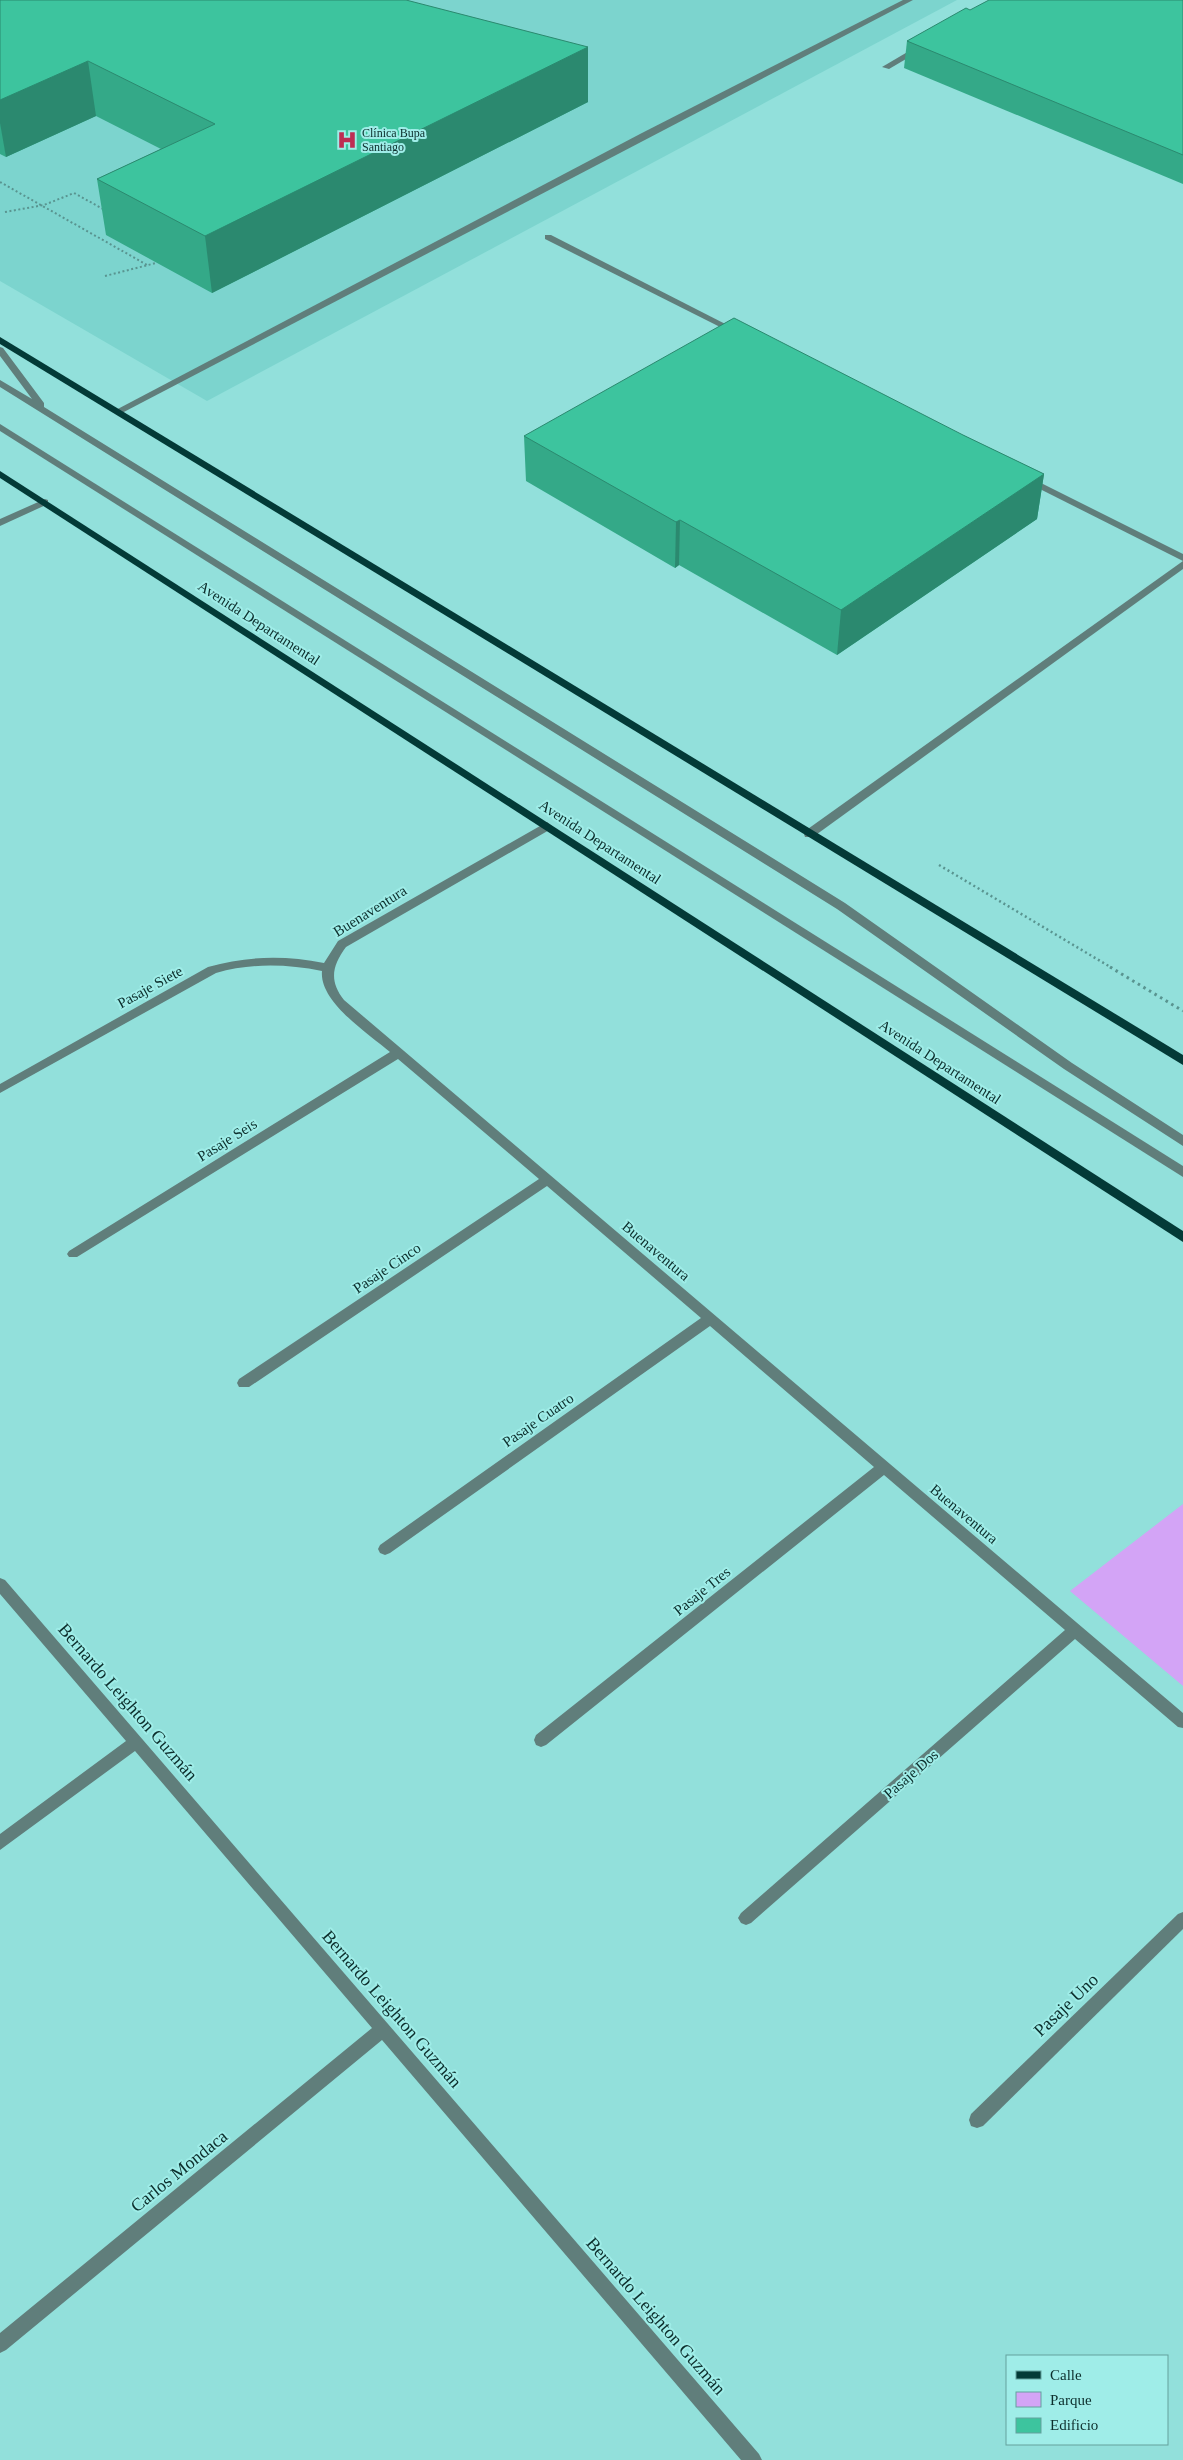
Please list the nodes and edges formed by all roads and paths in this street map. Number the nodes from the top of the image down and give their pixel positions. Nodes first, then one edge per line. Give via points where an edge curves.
1 (909, 0) edge
2 (927, 45) edge
3 (886, 67) dead end
4 (0, 182) edge
5 (44, 205) junction
6 (106, 210) edge
7 (5, 212) dead end
8 (548, 237) dead end
9 (156, 263) edge
10 (149, 266) junction
11 (105, 276) dead end
12 (742, 335) edge
13 (0, 340) edge
14 (0, 350) edge
15 (0, 383) edge
16 (46, 411) junction
17 (117, 412) junction
18 (0, 427) edge
19 (0, 474) edge
20 (1015, 474) edge
21 (45, 502) junction
22 (0, 523) edge
23 (1183, 558) edge
24 (1183, 564) edge
25 (547, 826) junction
26 (809, 834) junction
27 (327, 968) junction
28 (398, 1053) junction
29 (1183, 1061) edge
30 (0, 1089) edge
31 (1183, 1141) edge
32 (1183, 1172) edge
33 (547, 1180) junction
34 (1183, 1237) edge
35 (73, 1254) dead end
36 (710, 1319) junction
37 (244, 1383) dead end
38 (884, 1467) junction
39 (385, 1549) dead end
40 (0, 1584) edge
41 (1075, 1630) junction
42 (1183, 1722) edge
43 (542, 1740) dead end
44 (136, 1742) junction
45 (0, 1843) edge
46 (746, 1918) dead end
47 (1183, 1919) edge
48 (383, 2029) junction
49 (977, 2120) dead end
50 (0, 2344) edge
51 (753, 2460) edge

1 - 17 street
2 - 3 street
4 - 5 path
5 - 6 path via 74,193
5 - 7 path
5 - 10 path
8 - 12 street
9 - 10 path
10 - 11 path
13 - 17 main road
14 - 16 street
15 - 16 street
16 - 31 street via 841,906 1068,1066
17 - 26 main road
18 - 32 street
19 - 21 main road, Avenida Departamental
20 - 23 street
21 - 22 street
21 - 25 main road, Avenida Departamental
24 - 26 street
25 - 27 street, Buenaventura via 342,944
25 - 34 main road, Avenida Departamental
26 - 29 main road
27 - 28 street, Buenaventura via 331,993 340,1004
27 - 30 street, Pasaje Siete via 284,960 256,960 212,970
28 - 33 street, Buenaventura
28 - 35 street, Pasaje Seis
33 - 36 street, Buenaventura
33 - 37 street, Pasaje Cinco
36 - 38 street, Buenaventura
36 - 39 street, Pasaje Cuatro
38 - 41 street, Buenaventura
38 - 43 street, Pasaje Tres
40 - 44 street, Bernardo Leighton Guzmán
41 - 42 street, Buenaventura
41 - 46 street, Pasaje Dos
44 - 45 street
44 - 48 street, Bernardo Leighton Guzmán
47 - 49 street, Pasaje Uno
48 - 50 street, Carlos Mondaca
48 - 51 street, Bernardo Leighton Guzmán

